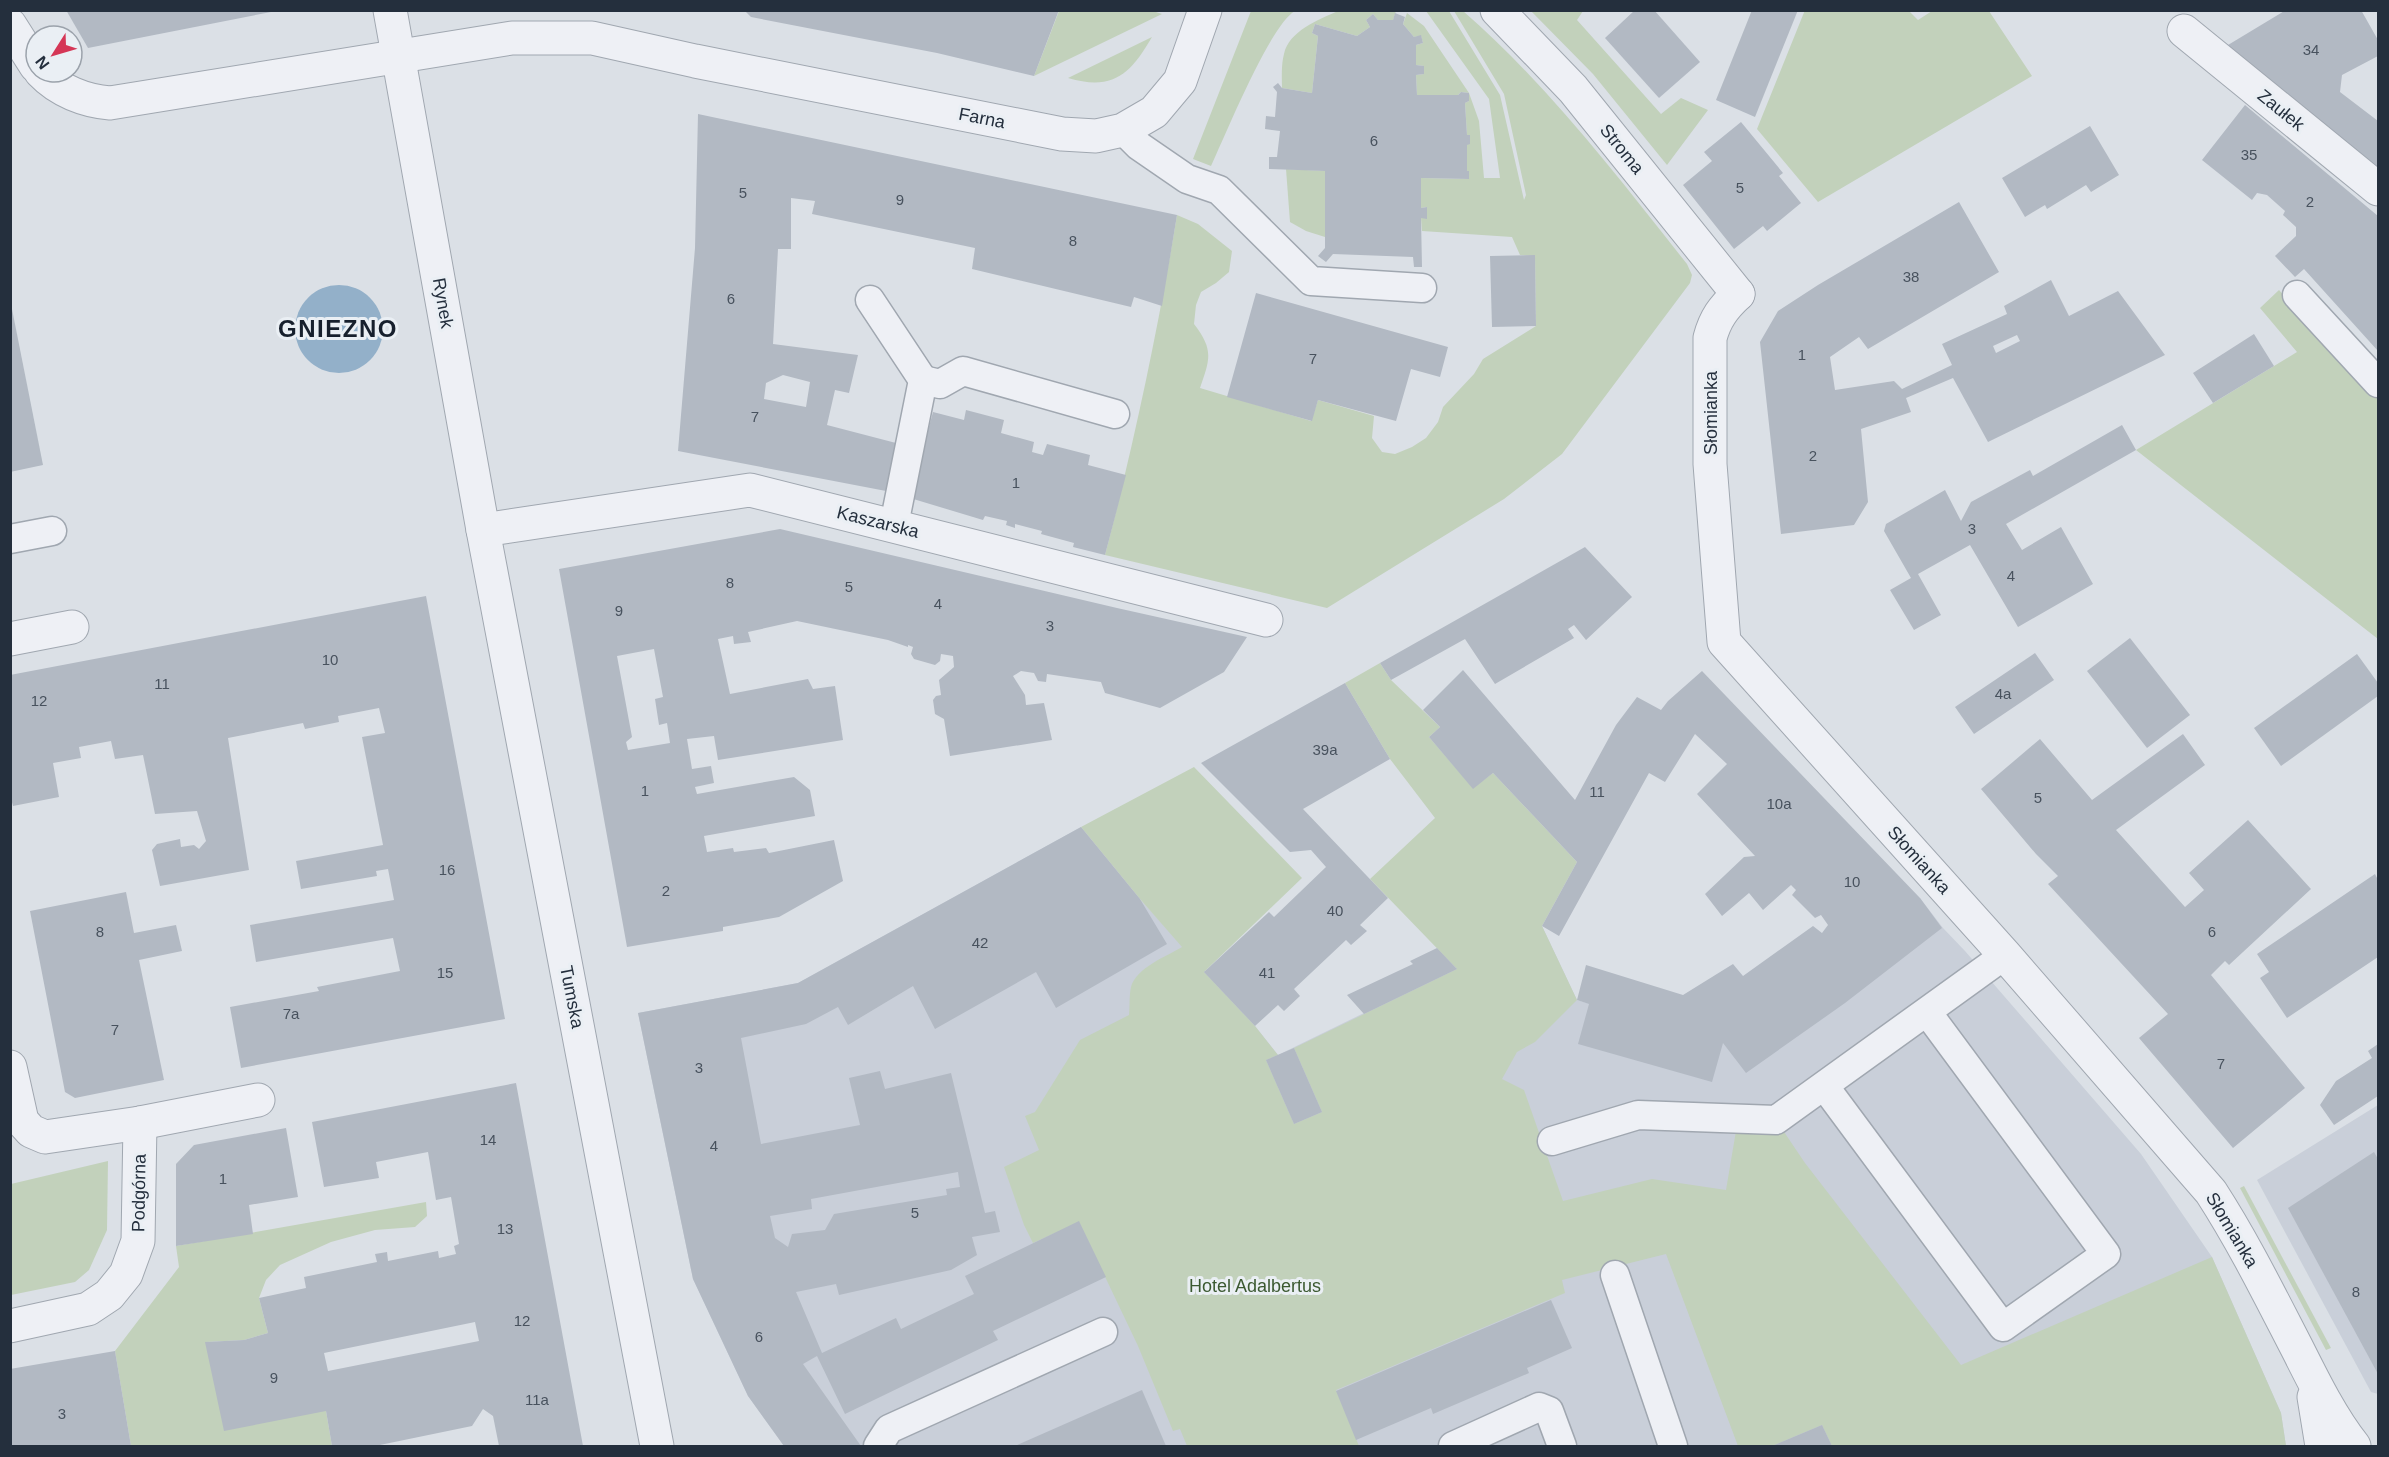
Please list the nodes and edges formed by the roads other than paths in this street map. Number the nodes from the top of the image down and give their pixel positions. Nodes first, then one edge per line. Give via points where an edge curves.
1 (390, 10) edge
2 (1206, 10) edge
3 (1497, 10) edge
4 (10, 25) edge
5 (2184, 32) dead end
6 (24, 47) edge
7 (399, 57) junction
8 (56, 84) edge
9 (1123, 129) junction
10 (2379, 189) edge
11 (1422, 288) dead end
12 (1738, 294) joint
13 (2297, 295) dead end
14 (870, 300) dead end
15 (923, 380) junction
16 (2379, 382) edge
17 (1115, 414) dead end
18 (894, 525) junction
19 (52, 531) dead end
20 (10, 538) edge
21 (485, 539) junction
22 (1266, 620) dead end
23 (72, 627) dead end
24 (10, 639) edge
25 (2004, 955) junction
26 (1927, 1012) junction
27 (10, 1067) edge
28 (1825, 1087) junction
29 (258, 1100) dead end
30 (140, 1123) junction
31 (1552, 1141) dead end
32 (1615, 1275) dead end
33 (10, 1326) edge
34 (1102, 1332) dead end
35 (2311, 1375) junction
36 (657, 1446) edge
37 (878, 1446) edge
38 (1453, 1446) edge
39 (1562, 1446) edge
40 (1673, 1446) edge
41 (2322, 1446) edge
42 (2354, 1446) edge

1 - 7 street, Rynek
2 - 9 street, Farna via 1180,81 1154,112
3 - 12 street, Stroma via 1573,89
4 - 6 street
5 - 10 street, Zaułek
7 - 8 street via 110,103 92,102
7 - 9 street, Farna via 512,38 592,38 1062,134 1096,136
7 - 21 street, Rynek
9 - 11 lane via 1138,146 1187,179 1219,190 1311,281
12 - 25 street, Słomianka via 1723,308 1710,338 1710,464 1724,642
13 - 16 lane
14 - 15 lane
15 - 17 lane via 940,384 963,371
15 - 18 lane
18 - 21 street, Kaszarska via 750,490
18 - 22 street, Kaszarska
19 - 20 lane
21 - 36 street, Tumska
23 - 24 street
25 - 26 lane
25 - 35 street, Słomianka via 2211,1192 2236,1231
26 - 28 lane
26 - 28 lane via 2106,1254 2002,1327
27 - 30 street via 22,1121 31,1131 45,1137
28 - 31 lane via 1776,1120 1638,1115
29 - 30 street
30 - 33 street, Podgórna via 138,1241 126,1274 109,1295 88,1309
32 - 40 lane
34 - 37 lane via 889,1429
35 - 41 street, Słomianka
35 - 42 street, Słomianka
38 - 39 lane via 1539,1407 1549,1411

